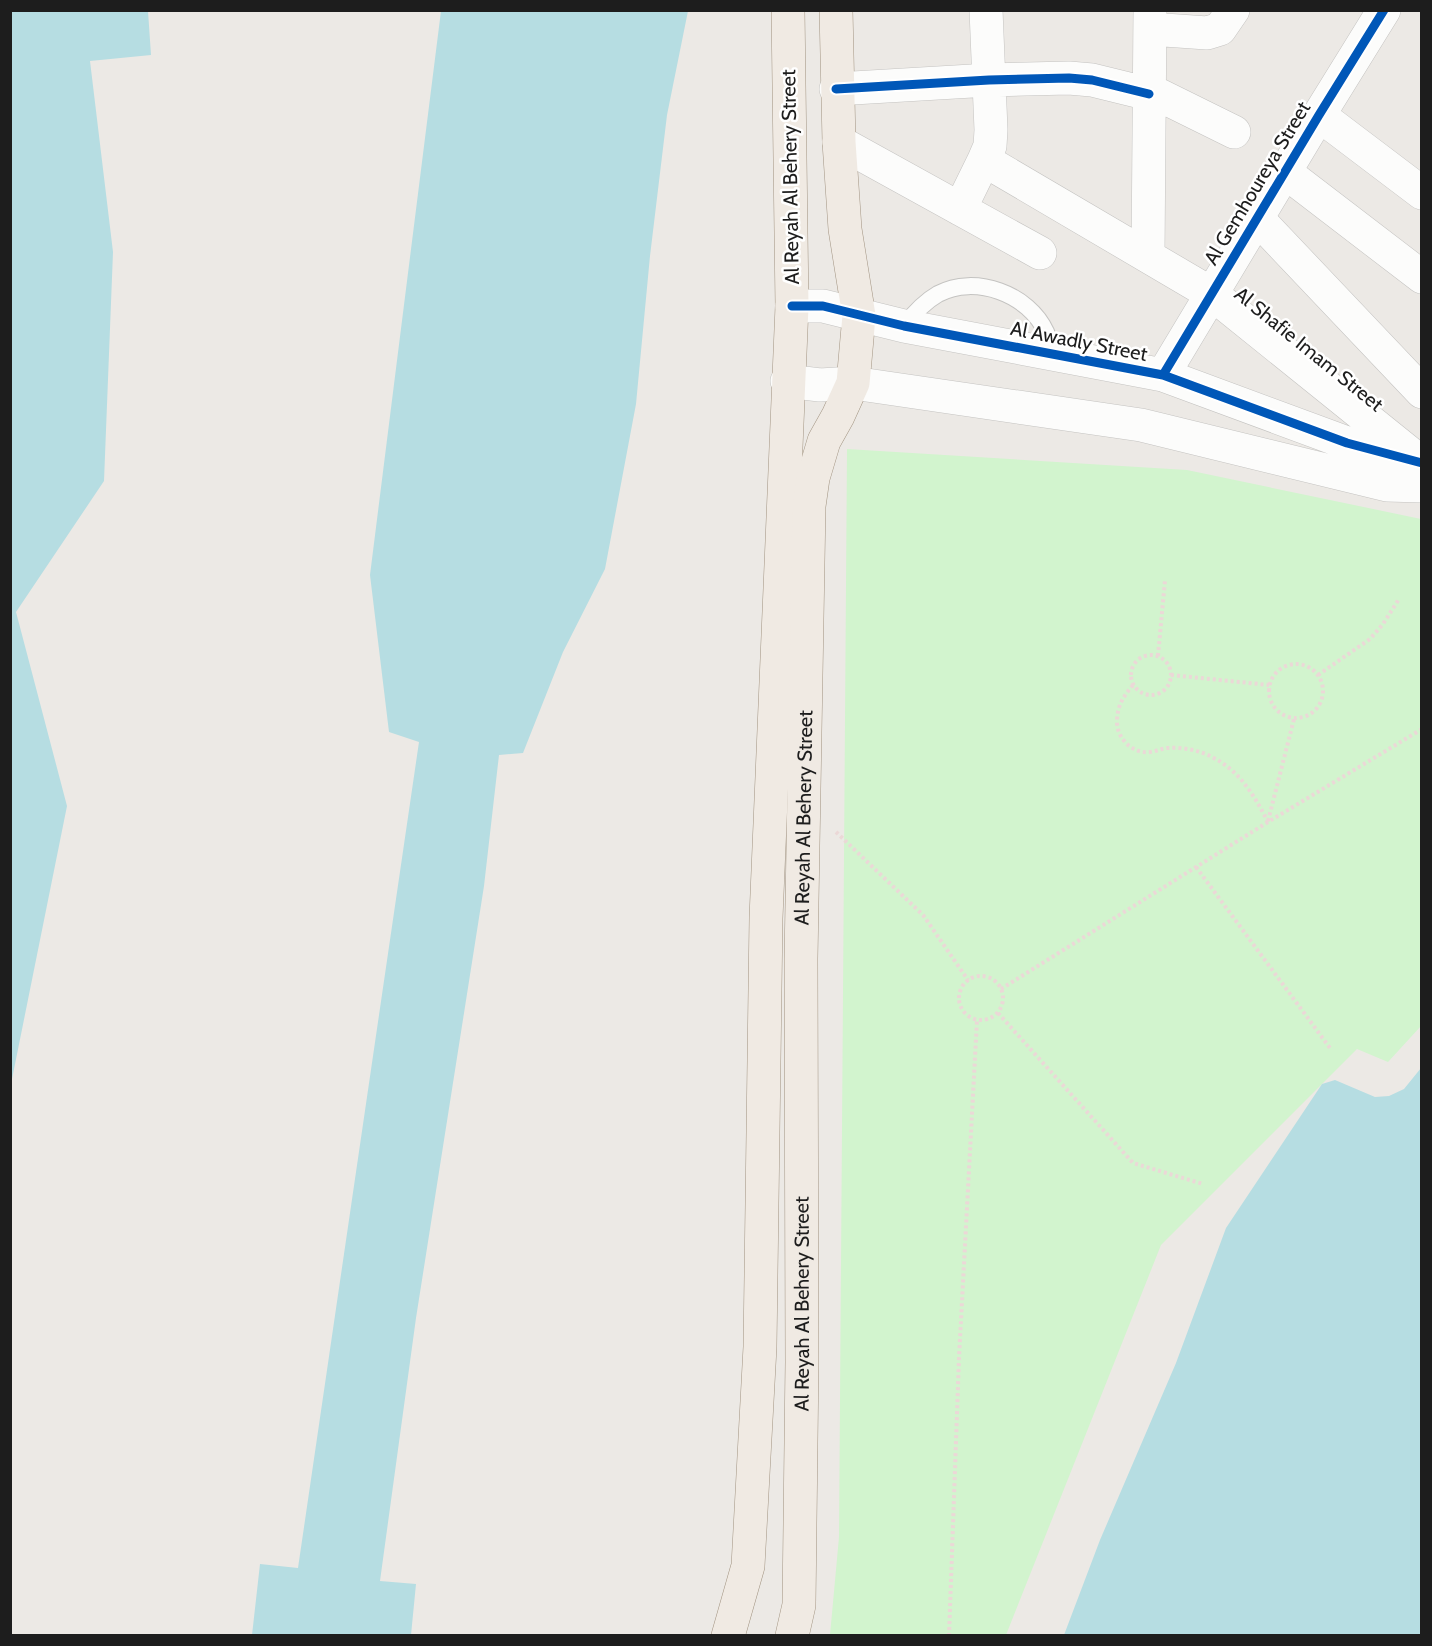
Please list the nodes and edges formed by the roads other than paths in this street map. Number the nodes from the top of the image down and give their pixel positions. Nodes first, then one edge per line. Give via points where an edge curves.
1 (788, 10) edge
2 (836, 10) edge
3 (986, 10) edge
4 (1233, 10) edge
5 (1384, 10) edge
6 (1150, 20) edge
7 (989, 80) junction
8 (837, 89) junction
9 (1149, 92) junction
10 (1319, 115) junction
11 (1233, 132) dead end
12 (839, 142) junction
13 (984, 160) junction
14 (1285, 172) junction
15 (1422, 193) edge
16 (960, 209) junction
17 (1257, 218) junction
18 (1040, 254) dead end
19 (1148, 256) junction
20 (1422, 277) edge
21 (1212, 294) junction
22 (792, 306) junction
23 (859, 316) junction
24 (904, 326) junction
25 (1053, 354) junction
26 (1162, 375) junction
27 (787, 381) junction
28 (853, 382) junction
29 (1422, 392) edge
30 (1421, 462) edge
31 (1422, 486) edge
32 (728, 1635) edge
33 (792, 1635) edge

1 - 22 main road, Al Reyah Al Behery Street
2 - 8 main road, Al Reyah Al Behery Street
3 - 7 street
4 - 6 street via 1220,28 1207,33
5 - 10 street, Al Gemhoureya Street
6 - 9 street
7 - 8 street
7 - 9 street via 1079,78
7 - 13 street via 991,130
8 - 12 main road, Al Reyah Al Behery Street
9 - 11 street
9 - 19 street
10 - 14 street, Al Gemhoureya Street
10 - 15 street
12 - 16 street
12 - 23 main road, Al Reyah Al Behery Street via 845,229
13 - 16 street
13 - 19 street, Al Shafie Imam Street
14 - 17 street, Al Gemhoureya Street
14 - 20 street
16 - 18 street
17 - 21 street, Al Gemhoureya Street
17 - 29 street
19 - 21 street, Al Shafie Imam Street
21 - 26 street, Al Gemhoureya Street
21 - 30 street, Al Shafie Imam Street
22 - 23 street, Al Awadly Street via 823,306
22 - 27 main road, Al Reyah Al Behery Street
23 - 24 street, Al Awadly Street
23 - 28 main road, Al Reyah Al Behery Street
24 - 25 street, Al Awadly Street
24 - 25 lane via 920,306 940,293 964,286 989,287 1032,310 1046,331
25 - 26 street, Al Awadly Street
26 - 30 street, Al Awadly Street via 1347,443
27 - 28 street via 820,385
27 - 32 main road, Al Reyah Al Behery Street via 766,918 760,1347 748,1566
28 - 31 street via 1141,425 1387,485
28 - 33 main road, Al Reyah Al Behery Street via 824,441 809,506 801,959 799,1605

